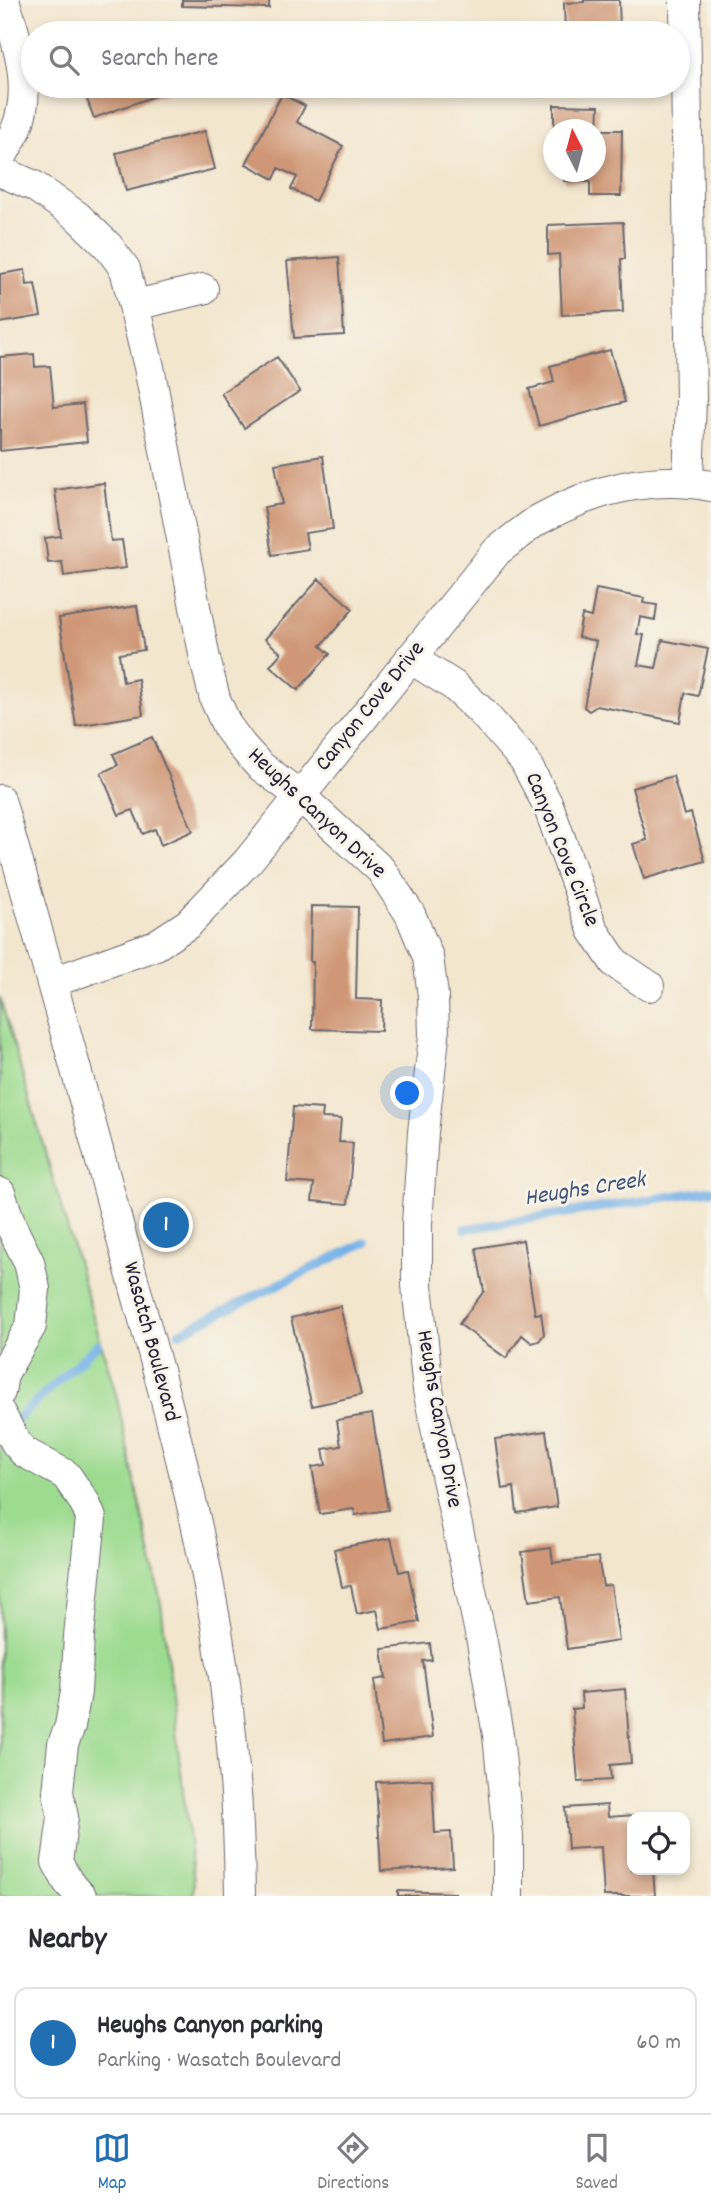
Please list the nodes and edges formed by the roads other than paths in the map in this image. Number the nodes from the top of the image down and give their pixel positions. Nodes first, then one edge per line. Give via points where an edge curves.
1 (4, 0) edge
2 (685, 0) edge
3 (685, 21) edge
4 (21, 60) edge
5 (23, 98) edge
6 (686, 98) edge
7 (0, 160) edge
8 (0, 171) edge
9 (203, 289) dead end
10 (135, 305) junction
11 (699, 484) edge
12 (410, 658) junction
13 (299, 795) junction
14 (0, 800) edge
15 (53, 982) junction
16 (649, 986) dead end
17 (0, 1193) edge
18 (0, 1392) edge
19 (7, 1427) edge
20 (81, 1896) edge
21 (240, 1896) edge
22 (508, 1896) edge

1 - 4 street
2 - 3 street
5 - 7 street via 17,128
6 - 11 street via 691,400
8 - 10 street, Heughs Canyon Drive via 34,186 77,216 108,246 125,269
9 - 10 street
10 - 13 street, Heughs Canyon Drive via 215,699 241,745
11 - 12 street, Canyon Cove Drive via 627,485 585,497 538,520 497,551
12 - 13 street, Canyon Cove Drive
12 - 16 street, Canyon Cove Circle via 453,685 524,761 548,806 593,930 615,963
13 - 15 street, Canyon Cove Drive via 248,862 188,924 156,945
13 - 22 street, Heughs Canyon Drive via 381,870 410,914 428,957 434,1037 422,1145 417,1285 428,1390 498,1735 508,1836
14 - 15 street, Wasatch Boulevard
15 - 21 street, Wasatch Boulevard via 208,1577 228,1710
17 - 18 street via 29,1262 35,1289 31,1326 3,1374
19 - 20 street via 24,1452 66,1475 91,1518 76,1692 63,1744 58,1792 62,1817 57,1862

